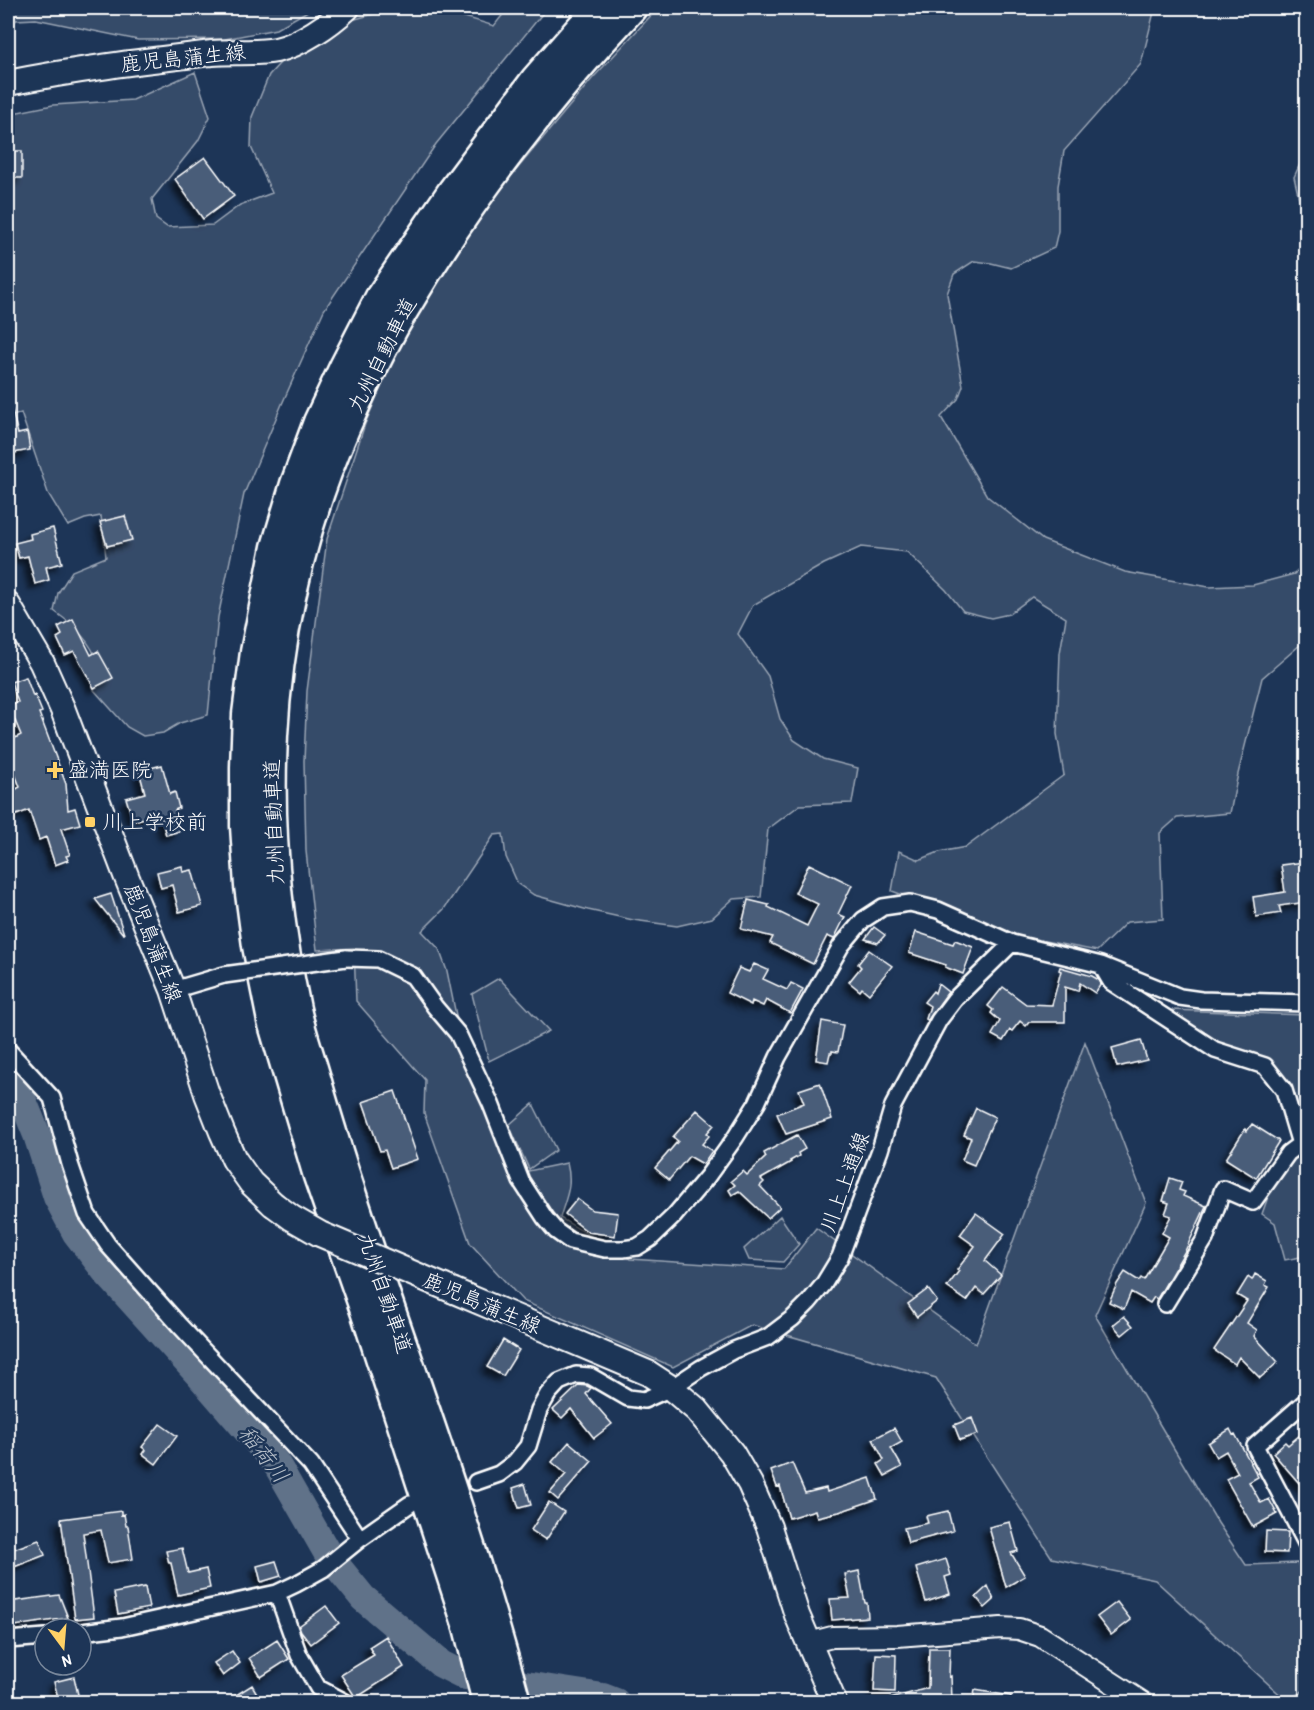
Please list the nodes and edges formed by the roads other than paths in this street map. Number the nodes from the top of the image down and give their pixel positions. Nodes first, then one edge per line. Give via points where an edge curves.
1 (347, 8) edge
2 (598, 8) edge
3 (632, 8) edge
4 (8, 83) edge
5 (8, 605) edge
6 (1012, 943) junction
7 (1101, 966) junction
8 (173, 990) junction
9 (1306, 1003) edge
10 (8, 1050) edge
11 (1304, 1150) edge
12 (1165, 1304) dead end
13 (671, 1388) junction
14 (1306, 1401) edge
15 (476, 1482) dead end
16 (410, 1504) dead end
17 (1306, 1508) edge
18 (1294, 1519) junction
19 (360, 1539) junction
20 (1306, 1543) edge
21 (277, 1593) junction
22 (93, 1631) edge
23 (33, 1638) edge
24 (8, 1640) edge
25 (808, 1643) junction
26 (345, 1702) edge
27 (487, 1702) edge
28 (516, 1702) edge
29 (834, 1702) edge
30 (1142, 1702) edge

1 - 4 main road, 鹿児島蒲生線 via 311,34 276,50 134,62
2 - 27 highway, 九州自動車道 via 535,80 453,190 381,297 344,367 318,422 276,547 247,714 244,767 249,886 272,1021 318,1176 468,1628
3 - 28 highway, 九州自動車道 via 557,94 472,204 404,309 368,378 320,492 301,556 280,658 273,717 271,828 282,940 297,1015 343,1171 401,1338
5 - 8 main road, 鹿児島蒲生線 via 42,663 63,710
6 - 7 street
6 - 8 street, bridge via 938,910 910,903 883,907 862,920 821,979 757,1103 707,1177 650,1239 623,1249 570,1241 556,1231 521,1181 458,1034 413,976 378,959 346,958 224,975
6 - 13 street, 川上上通線 via 939,1020 893,1106 840,1257 823,1285 793,1318 768,1337 734,1350
7 - 9 street via 1180,997
7 - 11 street via 1111,982 1215,1050 1265,1066 1284,1090
8 - 13 main road, 鹿児島蒲生線, bridge via 207,1094 234,1159 273,1204 320,1234 648,1373
10 - 19 street via 52,1098 87,1214 108,1245 311,1465
11 - 12 street via 1288,1153 1253,1202 1223,1190 1205,1239
13 - 15 street, 川上上通線 via 644,1400 628,1398 590,1376 576,1375 559,1382 539,1410 522,1454 499,1474
13 - 25 main road, 鹿児島蒲生線 via 697,1410 732,1453 750,1484 769,1527
14 - 18 street via 1255,1446
16 - 19 street
17 - 18 street
18 - 20 street
19 - 21 street via 323,1569
21 - 22 street
21 - 26 street via 299,1655 318,1688
23 - 24 street
25 - 29 main road, 鹿児島蒲生線
25 - 30 street via 832,1637 1019,1629 1040,1636

